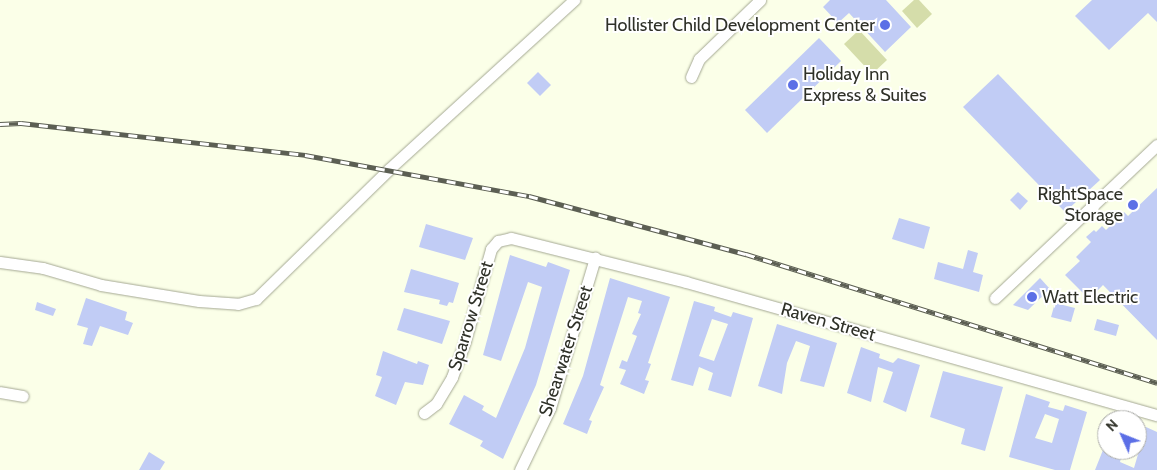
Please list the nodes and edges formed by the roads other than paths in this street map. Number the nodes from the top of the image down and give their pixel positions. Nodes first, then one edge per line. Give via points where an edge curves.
1 (574, 0) edge
2 (760, 0) edge
3 (691, 77) dead end
4 (1157, 145) edge
5 (498, 242) joint
6 (595, 258) junction
7 (0, 262) edge
8 (995, 298) dead end
9 (0, 392) edge
10 (23, 396) dead end
11 (424, 413) dead end
12 (1157, 415) edge
13 (520, 470) edge

1 - 7 street via 390,169 256,299 238,304 198,301 90,282 25,264
2 - 3 street via 699,59
4 - 8 street
5 - 6 street, Raven Street via 511,238
5 - 11 street, Sparrow Street via 491,249 452,377 436,404
6 - 12 street, Raven Street
6 - 13 street, Shearwater Street via 550,408
9 - 10 street

